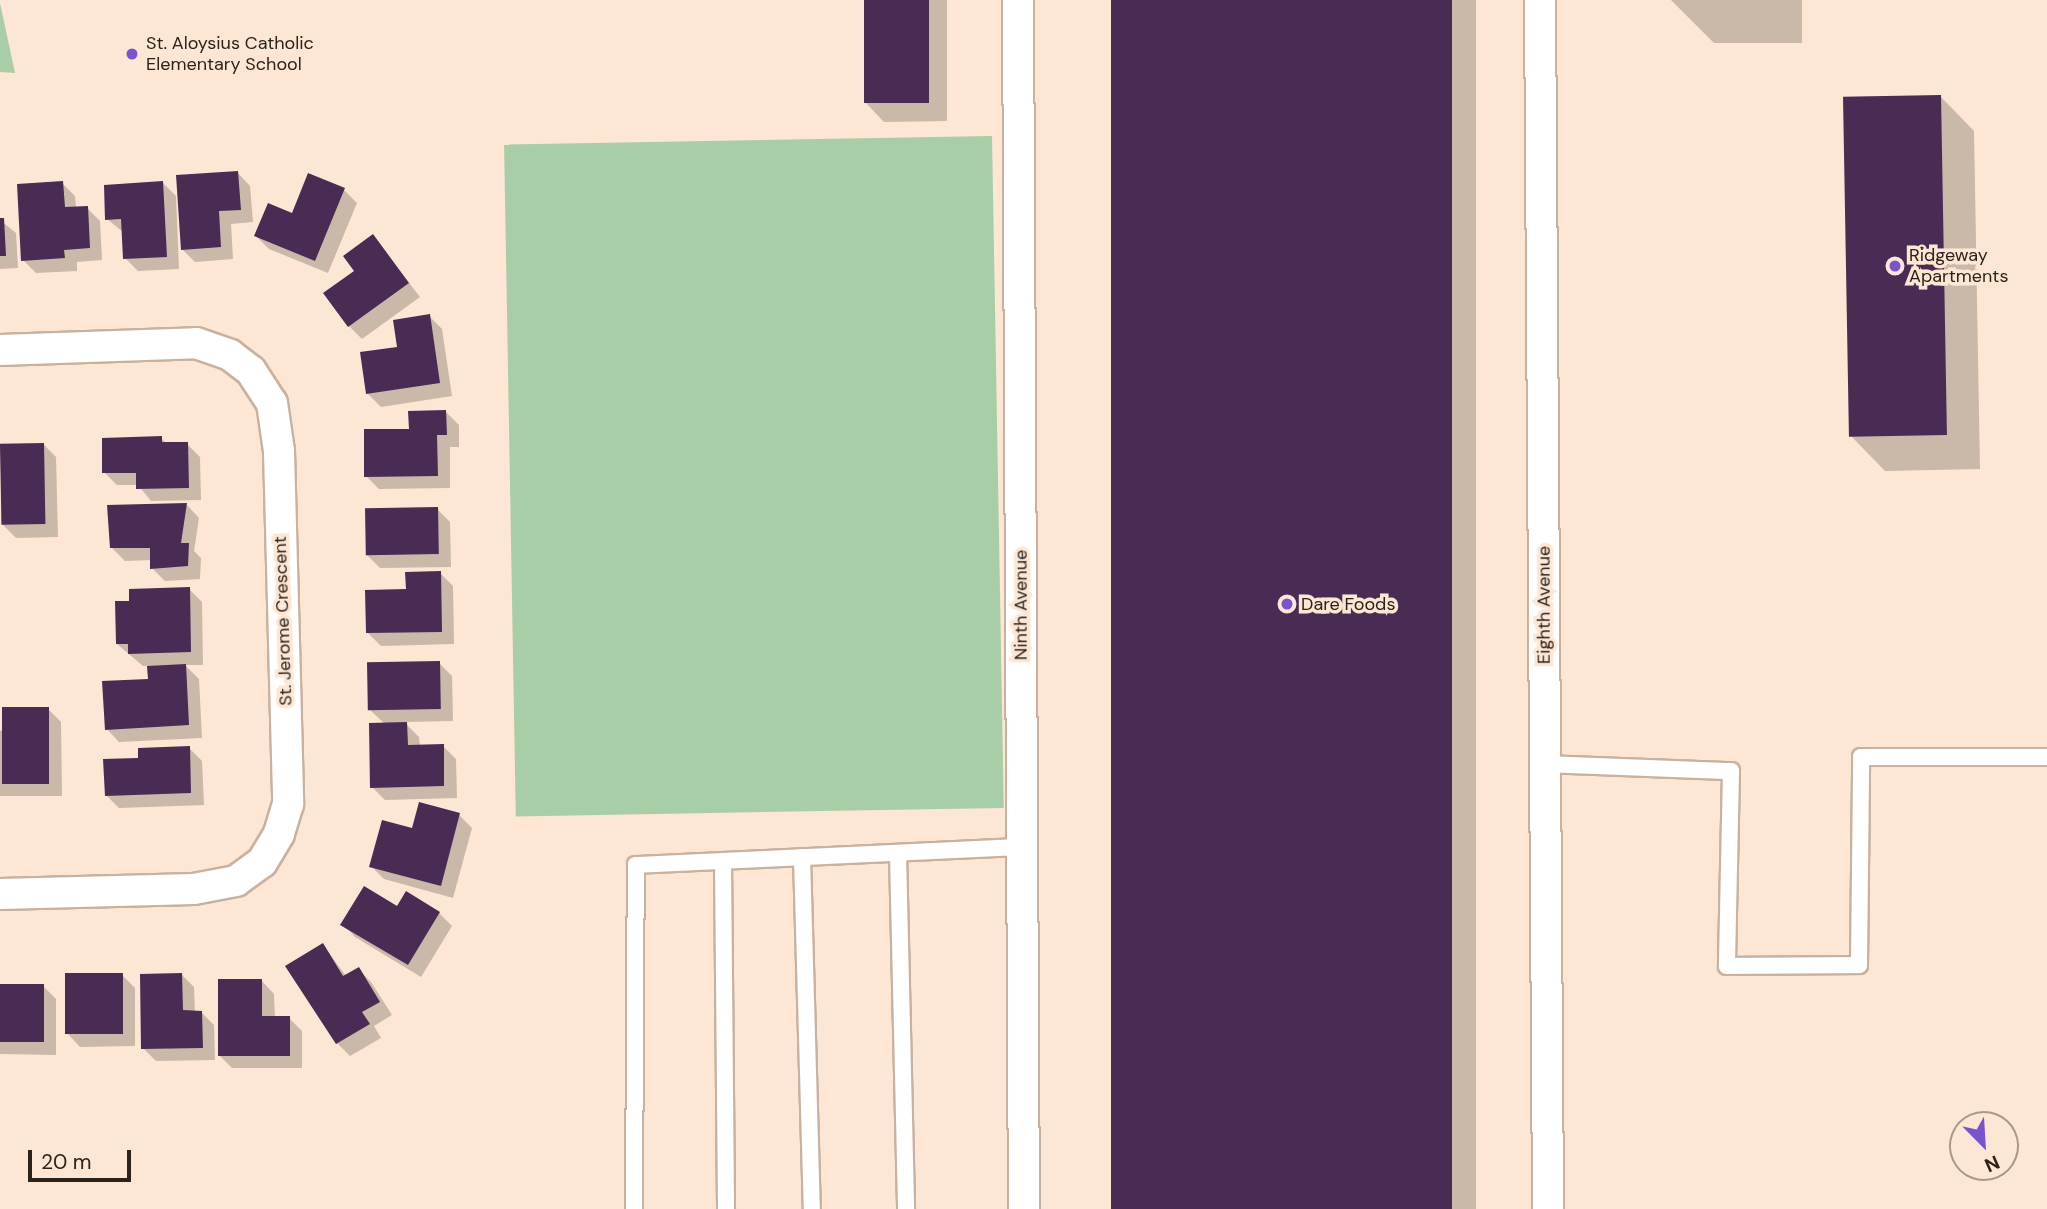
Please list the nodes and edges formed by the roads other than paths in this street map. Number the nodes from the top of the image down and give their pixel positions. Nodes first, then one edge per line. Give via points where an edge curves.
1 (1018, 0) edge
2 (1540, 0) edge
3 (0, 350) edge
4 (2047, 757) edge
5 (1545, 764) junction
6 (1022, 847) junction
7 (898, 853) junction
8 (802, 857) junction
9 (723, 861) junction
10 (0, 894) edge
11 (634, 1209) edge
12 (726, 1209) edge
13 (812, 1209) edge
14 (906, 1209) edge
15 (1024, 1209) edge
16 (1548, 1209) edge

1 - 6 street, Ninth Avenue
2 - 5 street, Eighth Avenue
3 - 10 street, St. Jerome Crescent via 196,343 230,355 251,371 272,402 278,451 288,804 279,834 262,862 236,881 194,889
4 - 5 lane via 1861,757 1859,965 1727,967 1731,771
5 - 16 street, Eighth Avenue
6 - 7 lane
6 - 15 street, Ninth Avenue
7 - 8 lane
7 - 14 lane
8 - 9 lane
8 - 13 lane
9 - 11 lane via 636,865
9 - 12 lane

